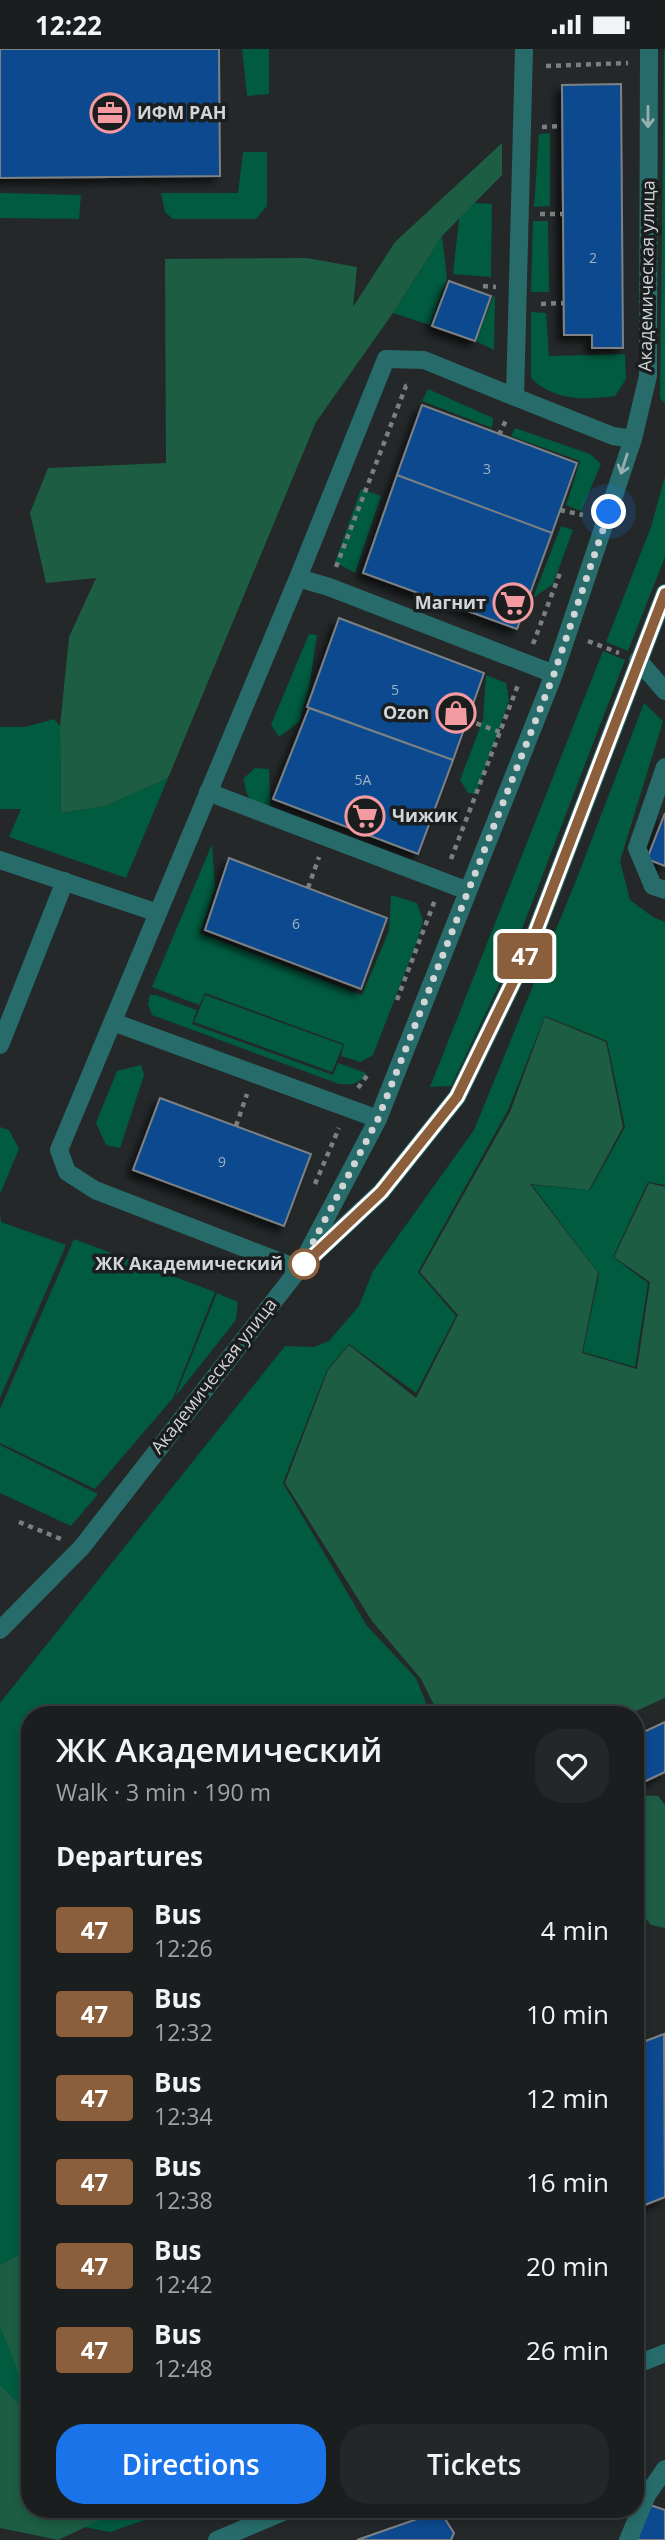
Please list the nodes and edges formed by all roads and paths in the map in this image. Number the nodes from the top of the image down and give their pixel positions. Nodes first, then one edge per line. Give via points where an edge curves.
1 (524, 49) edge
2 (532, 49) edge
3 (649, 49) edge
4 (635, 63) dead end
5 (540, 68) dead end
6 (538, 115) dead end
7 (562, 126) dead end
8 (563, 213) dead end
9 (536, 214) dead end
10 (564, 303) dead end
11 (533, 304) dead end
12 (424, 360) junction
13 (514, 397) junction
14 (633, 439) junction
15 (587, 502) dead end
16 (560, 510) dead end
17 (583, 515) junction
18 (578, 527) dead end
19 (564, 563) dead end
20 (298, 578) junction
21 (329, 587) junction
22 (665, 593) edge
23 (638, 660) junction
24 (526, 664) junction
25 (554, 674) junction
26 (665, 691) edge
27 (467, 720) dead end
28 (500, 732) junction
29 (665, 767) edge
30 (208, 792) junction
31 (326, 837) junction
32 (0, 860) edge
33 (65, 881) junction
34 (442, 881) junction
35 (308, 888) dead end
36 (665, 890) edge
37 (468, 891) junction
38 (158, 913) junction
39 (394, 1008) dead end
40 (113, 1022) junction
41 (0, 1045) edge
42 (370, 1071) dead end
43 (255, 1074) junction
44 (348, 1089) dead end
45 (378, 1119) junction
46 (236, 1126) dead end
47 (299, 1269) junction
48 (19, 1523) dead end
49 (82, 1547) junction
50 (0, 1630) edge
51 (665, 2353) edge
52 (644, 2361) edge
53 (665, 2469) edge
54 (644, 2502) edge
55 (269, 2518) edge
56 (637, 2518) edge
57 (217, 2540) edge
58 (628, 2540) edge

1 - 2 street
1 - 13 street
3 -> 14 street, Академическая улица via 648,376
4 - 5 path
6 - 7 path via 538,127
8 - 9 path
10 - 11 path
12 - 13 street
12 - 20 street via 386,359
12 - 21 path via 416,385 406,386
13 - 14 street via 613,436
14 -> 25 street, Академическая улица
15 - 17 path
16 - 17 path
17 - 18 path
19 - 24 path
20 - 21 street
20 - 30 street
21 - 24 street
22 - 23 street
23 - 26 street
23 - 47 street via 530,947 457,1097 381,1192
24 - 25 street
24 - 28 path
25 - 37 street, Академическая улица
27 - 28 path
28 - 34 path
29 - 36 street via 637,848 653,886
30 - 31 street
30 - 38 street
31 - 34 street
31 - 35 path
32 - 33 street
33 - 38 street
33 - 41 street
34 - 37 street
34 - 39 path
37 - 45 street, Академическая улица
38 - 40 street
40 - 43 street
40 - 47 street via 59,1150 66,1172 95,1190
42 - 44 path via 360,1088
43 - 45 street
43 - 46 path
45 - 47 street, Академическая улица
47 - 49 street, Академическая улица
48 - 49 path
49 - 50 street, Академическая улица
51 - 52 street
53 - 54 street
55 - 57 street
56 - 58 street

